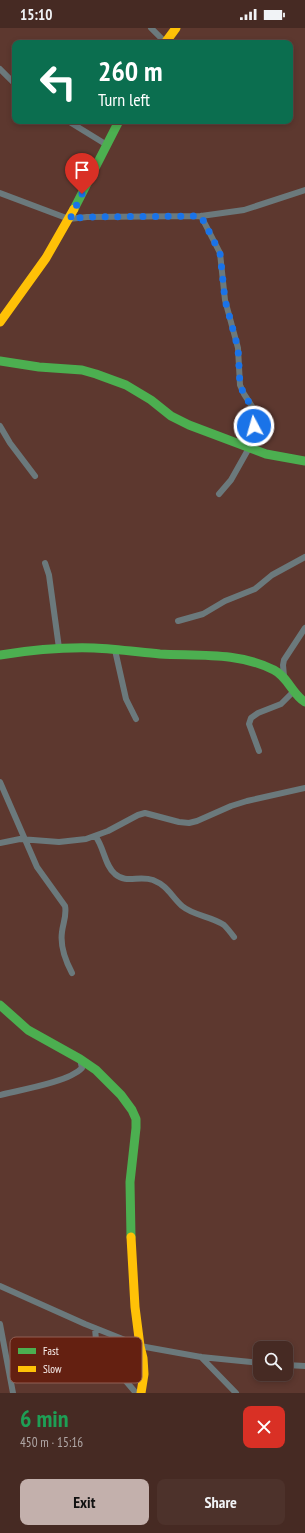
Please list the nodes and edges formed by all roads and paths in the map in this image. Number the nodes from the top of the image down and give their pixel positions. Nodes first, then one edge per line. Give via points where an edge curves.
1 (151, 28) edge
2 (176, 28) edge
3 (162, 40) edge
4 (167, 40) edge
5 (0, 69) edge
6 (12, 81) edge
7 (73, 124) edge
8 (118, 124) edge
9 (107, 145) junction
10 (305, 190) edge
11 (0, 193) edge
12 (201, 216) junction
13 (70, 219) junction
14 (0, 322) edge
15 (0, 361) edge
16 (0, 426) edge
17 (249, 448) junction
18 (305, 461) edge
19 (35, 476) dead end
20 (219, 494) dead end
21 (305, 557) edge
22 (45, 563) dead end
23 (178, 621) dead end
24 (305, 628) edge
25 (59, 648) junction
26 (115, 650) junction
27 (0, 655) edge
28 (284, 676) junction
29 (293, 692) junction
30 (305, 702) edge
31 (136, 719) dead end
32 (259, 751) dead end
33 (0, 782) edge
34 (305, 788) edge
35 (96, 837) junction
36 (25, 839) junction
37 (0, 843) edge
38 (234, 937) dead end
39 (72, 973) dead end
40 (0, 1005) edge
41 (80, 1059) junction
42 (0, 1095) edge
43 (0, 1286) edge
44 (0, 1324) edge
45 (95, 1328) junction
46 (96, 1337) edge
47 (118, 1337) edge
48 (139, 1337) edge
49 (142, 1346) edge
50 (142, 1357) edge
51 (200, 1357) junction
52 (253, 1362) edge
53 (293, 1365) edge
54 (305, 1366) edge
55 (10, 1377) edge
56 (11, 1383) edge
57 (128, 1383) edge
58 (13, 1393) edge
59 (136, 1393) edge
60 (141, 1393) edge
61 (236, 1393) edge

1 - 3 street
2 - 4 street
5 - 6 street
7 - 9 street
8 - 9 street
9 - 13 street
10 - 12 street via 244,210
11 - 13 street
12 - 13 street
12 - 17 street via 220,253 225,300 238,348 240,385 256,414
13 - 14 street via 46,258
15 - 17 street via 82,370 112,380 137,391 177,420
16 - 19 street
17 - 18 street via 266,454
17 - 20 street via 235,475
21 - 23 street via 272,575 255,589 225,601 204,614
22 - 25 street
24 - 28 street via 284,660
25 - 26 street
25 - 27 street
26 - 28 street via 229,657 274,670
26 - 31 street via 126,699
28 - 29 street
29 - 30 street
29 - 32 street via 281,704 251,718 249,724
33 - 36 street
34 - 35 street via 247,801 189,823 145,813
35 - 36 street via 59,842
35 - 38 street via 110,869 118,877 128,880 145,878 160,884 167,888 182,906 224,925
36 - 37 street
36 - 39 street via 37,867 65,906 61,934 66,962
40 - 41 street via 28,1030
41 - 42 street via 82,1068 77,1073 43,1085
41 - 48 street via 107,1079 132,1110 136,1119 130,1182 135,1307
43 - 45 street
44 - 55 street
45 - 46 street
45 - 47 street
49 - 51 street
50 - 60 street via 144,1374
51 - 52 street
51 - 61 street
53 - 54 street
56 - 58 street
57 - 59 street

